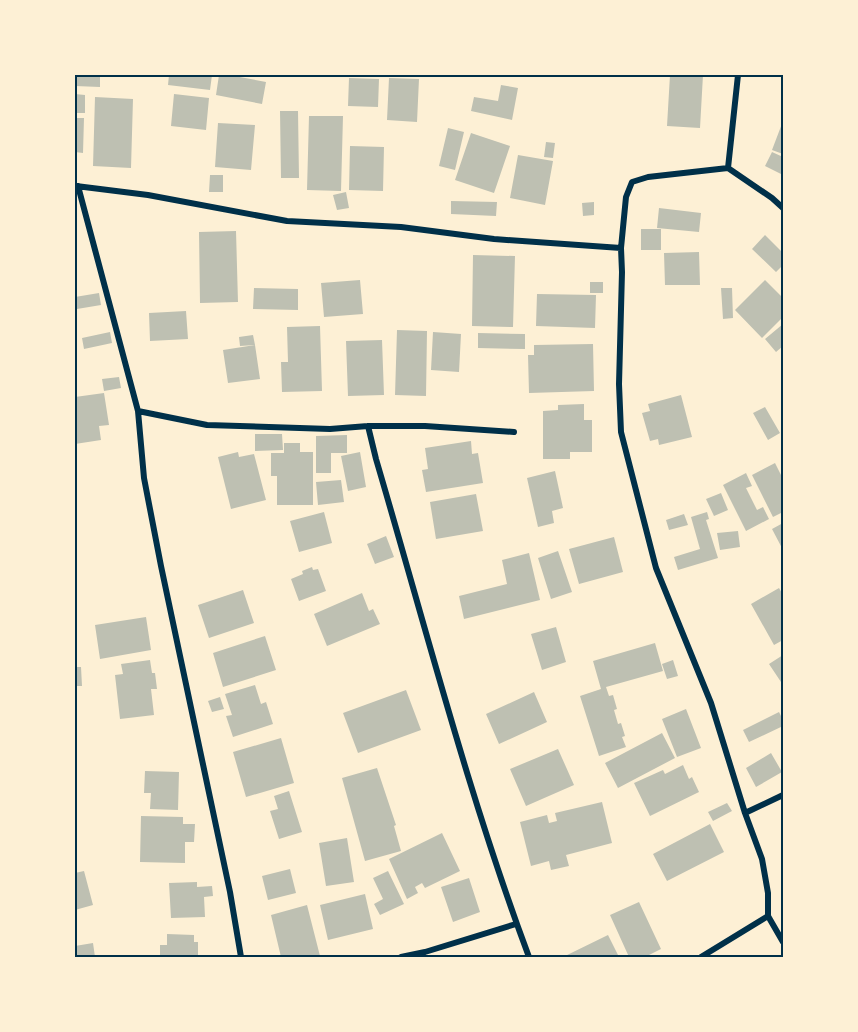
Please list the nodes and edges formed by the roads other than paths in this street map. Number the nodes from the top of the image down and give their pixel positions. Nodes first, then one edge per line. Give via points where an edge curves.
1 (738, 75) edge
2 (728, 168) junction
3 (76, 186) edge
4 (783, 208) edge
5 (621, 248) junction
6 (138, 411) junction
7 (368, 426) junction
8 (514, 432) dead end
9 (783, 795) edge
10 (745, 813) junction
11 (768, 916) junction
12 (516, 924) junction
13 (783, 942) edge
14 (241, 957) edge
15 (401, 957) edge
16 (529, 957) edge
17 (701, 957) edge

1 - 2 street
2 - 4 street
2 - 5 street via 632,182 626,197
3 - 5 street via 286,220
3 - 6 street
5 - 10 street via 621,432 656,568 711,703
6 - 7 street via 207,425 330,429
6 - 14 street via 144,478
7 - 8 street
7 - 12 street via 471,793
9 - 10 street
10 - 11 street via 762,859
11 - 13 street
11 - 17 street
12 - 15 street
12 - 16 street

